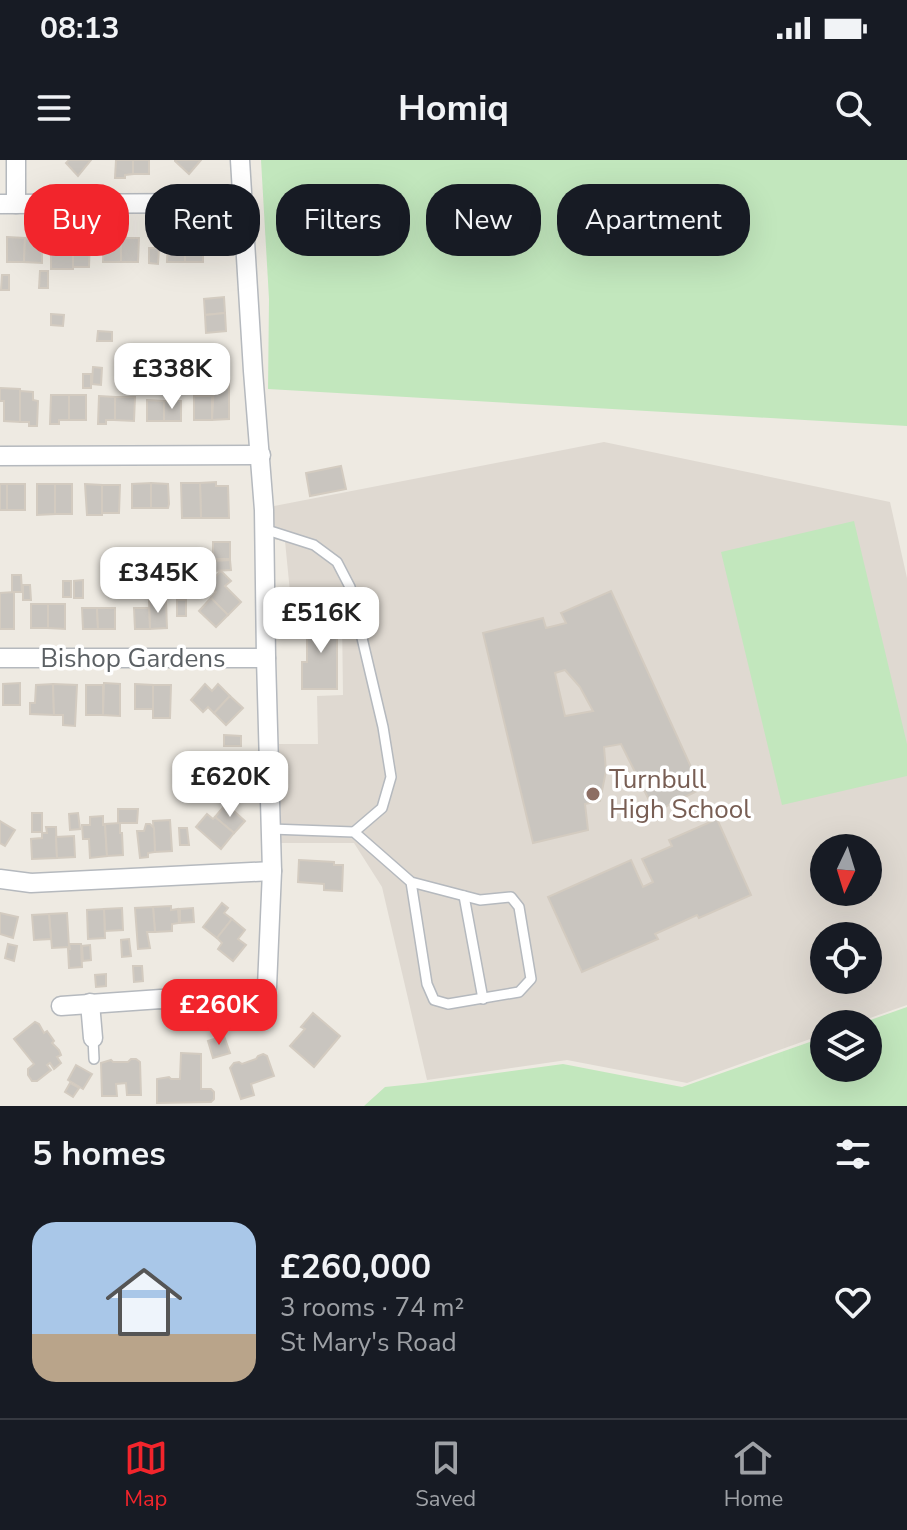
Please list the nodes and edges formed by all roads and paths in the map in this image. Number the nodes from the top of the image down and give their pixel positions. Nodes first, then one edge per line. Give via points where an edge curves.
1 (16, 160) edge
2 (240, 160) edge
3 (242, 184) edge
4 (145, 203) edge
5 (8, 204) edge
6 (246, 256) edge
7 (261, 455) junction
8 (0, 456) edge
9 (264, 529) junction
10 (0, 658) edge
11 (266, 658) junction
12 (271, 829) junction
13 (354, 832) junction
14 (272, 871) junction
15 (0, 879) edge
16 (411, 882) junction
17 (464, 896) junction
18 (483, 999) junction
19 (90, 1003) junction
20 (61, 1006) dead end
21 (93, 1038) joint
22 (94, 1059) dead end

1 - 5 street
2 - 3 street
4 - 5 street
6 - 7 street
7 - 8 street
7 - 9 street
9 - 11 street
9 - 13 lane via 314,545 337,562 350,587 391,777 382,808
10 - 11 street, Bishop Gardens
11 - 12 street
12 - 13 lane
12 - 14 street
13 - 16 lane
14 - 15 street via 31,883
14 - 19 street via 267,987 246,1003
16 - 17 lane
16 - 18 lane via 434,1000 448,1004
17 - 18 lane
17 - 18 lane via 511,897 519,907 531,979 519,992
19 - 20 street
19 - 21 street
21 - 22 lane

